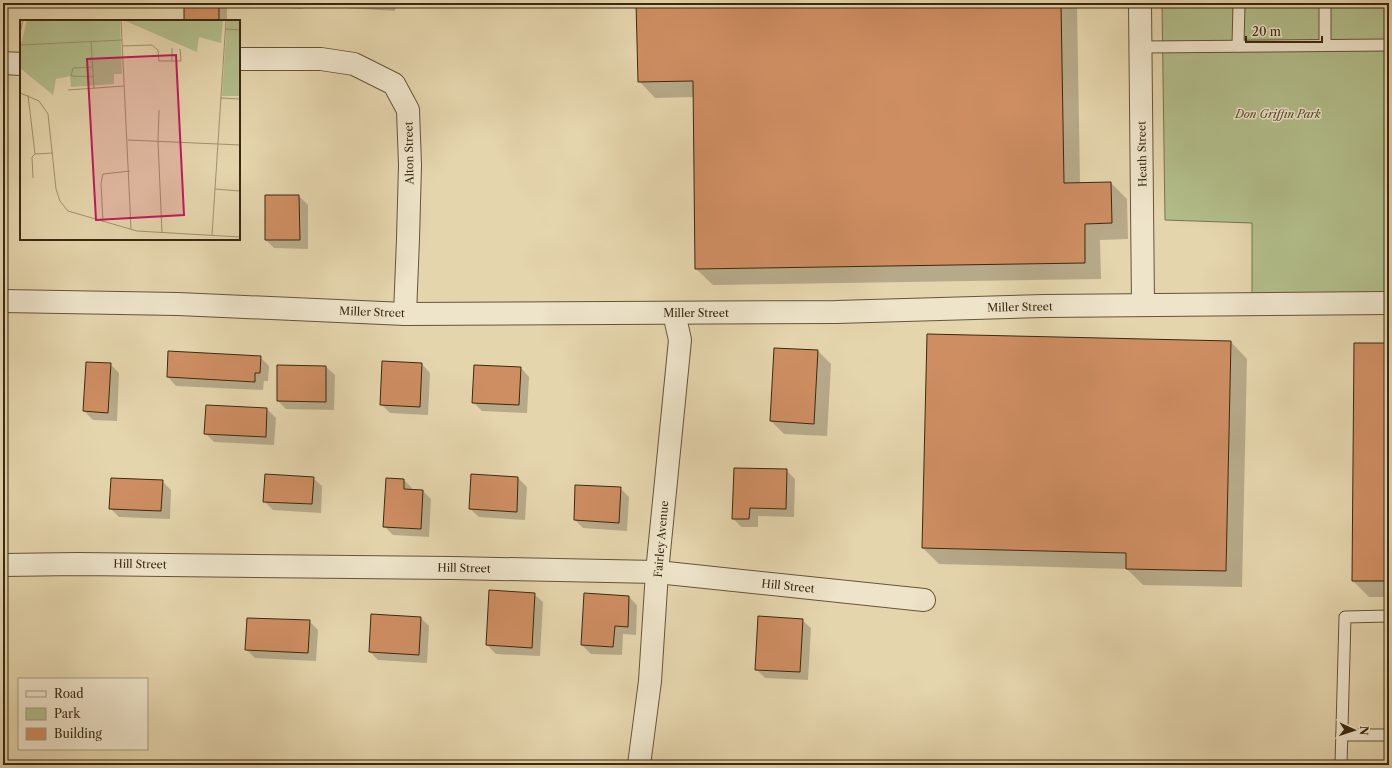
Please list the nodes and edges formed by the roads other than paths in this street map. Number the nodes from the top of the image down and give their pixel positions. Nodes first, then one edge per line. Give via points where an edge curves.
1 (1140, 3) edge
2 (1239, 3) edge
3 (1325, 3) edge
4 (1325, 45) junction
5 (1389, 45) edge
6 (1238, 46) junction
7 (1141, 47) junction
8 (240, 59) edge
9 (3, 63) edge
10 (20, 64) edge
11 (3, 301) edge
12 (1389, 303) edge
13 (1143, 305) junction
14 (674, 313) junction
15 (405, 314) junction
16 (3, 565) edge
17 (658, 572) junction
18 (924, 600) dead end
19 (1389, 616) edge
20 (1342, 735) junction
21 (1389, 735) edge
22 (639, 765) edge
23 (1341, 765) edge

1 - 7 street, Heath Street
2 - 6 lane
3 - 4 lane
4 - 5 lane
4 - 6 lane
6 - 7 lane
7 - 13 street, Heath Street
8 - 15 street, Alton Street via 321,59 354,64 394,84 408,110 410,165
9 - 10 street
11 - 15 street, Miller Street via 178,304
12 - 13 street, Miller Street
13 - 14 street, Miller Street
14 - 15 street, Miller Street
14 - 17 street, Fairley Avenue via 680,340
16 - 17 street, Hill Street
17 - 18 street, Hill Street
17 - 22 street, Fairley Avenue via 650,681
19 - 20 lane via 1345,617
20 - 21 lane
20 - 23 lane

